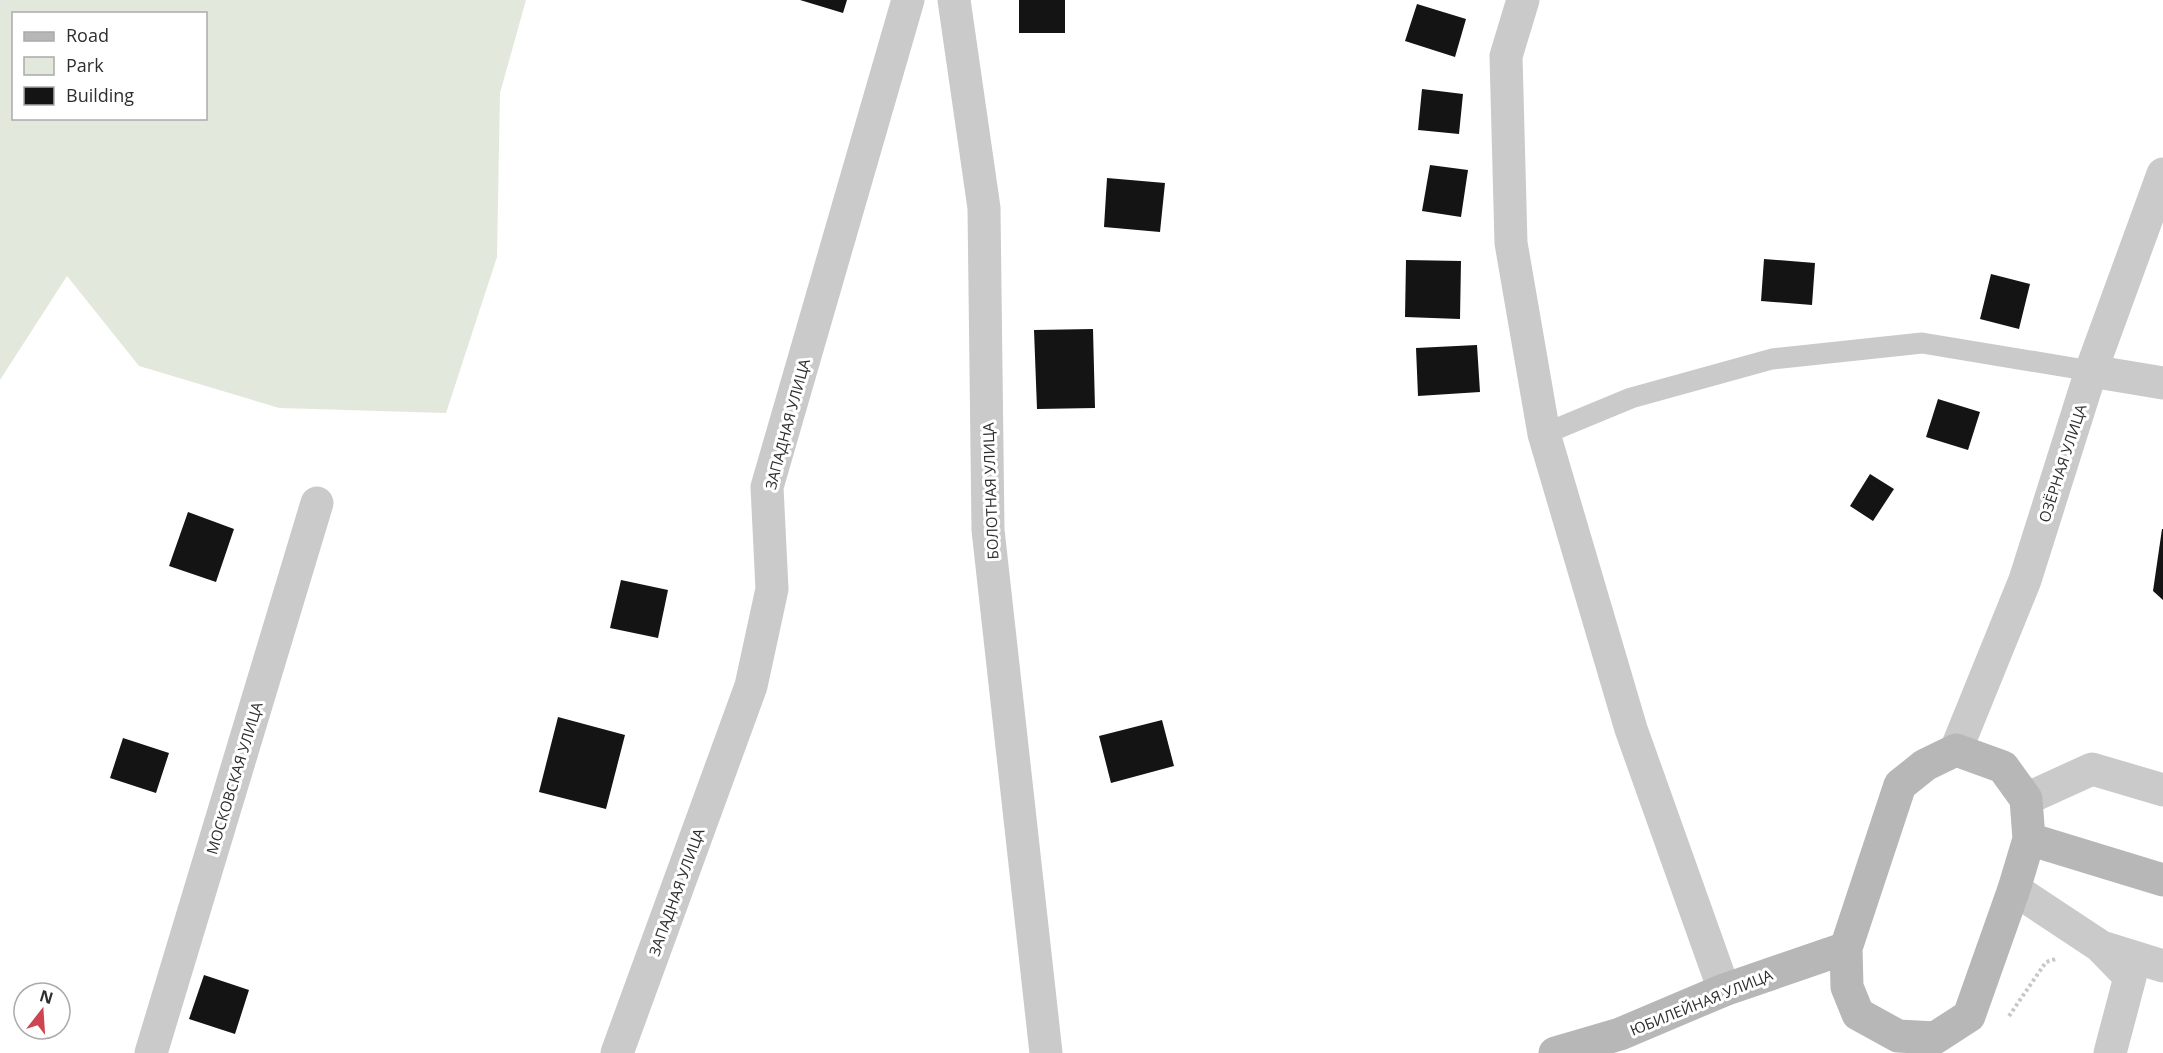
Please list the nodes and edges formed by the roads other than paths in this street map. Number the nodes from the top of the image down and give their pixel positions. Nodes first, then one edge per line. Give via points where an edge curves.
1 (908, 0) edge
2 (954, 0) edge
3 (1523, 0) edge
4 (2163, 174) edge
5 (2091, 371) junction
6 (2163, 384) edge
7 (1544, 434) junction
8 (317, 503) dead end
9 (1956, 750) junction
10 (2163, 790) edge
11 (2026, 799) junction
12 (2029, 839) junction
13 (2163, 880) edge
14 (2014, 889) junction
15 (2100, 946) junction
16 (1846, 948) junction
17 (2163, 966) edge
18 (1724, 990) junction
19 (1896, 1044) edge
20 (151, 1053) edge
21 (617, 1053) edge
22 (1046, 1053) edge
23 (1555, 1053) edge
24 (2110, 1053) edge

1 - 21 street, ЗАПАДНАЯ УЛИЦА via 767,488 772,589 751,686
2 - 22 street, БОЛОТНАЯ УЛИЦА via 984,208 988,530
3 - 7 street via 1506,56 1511,243
4 - 5 street, ОЗЁРНАЯ УЛИЦА
5 - 6 street
5 - 7 lane via 1922,343 1772,358 1631,398
5 - 9 street, ОЗЁРНАЯ УЛИЦА via 2025,580
7 - 18 street via 1632,729
8 - 20 street, МОСКОВСКАЯ УЛИЦА
9 - 11 main road via 2003,767
9 - 16 main road via 1925,765 1900,785
10 - 11 street via 2092,769
11 - 12 main road
12 - 13 main road
12 - 14 main road
14 - 15 street
14 - 19 main road via 1969,1016 1935,1038
15 - 17 street
15 - 24 street via 2130,977
16 - 18 main road, ЮБИЛЕЙНАЯ УЛИЦА
16 - 19 main road via 1847,987 1858,1014
18 - 23 main road, ЮБИЛЕЙНАЯ УЛИЦА via 1620,1034

